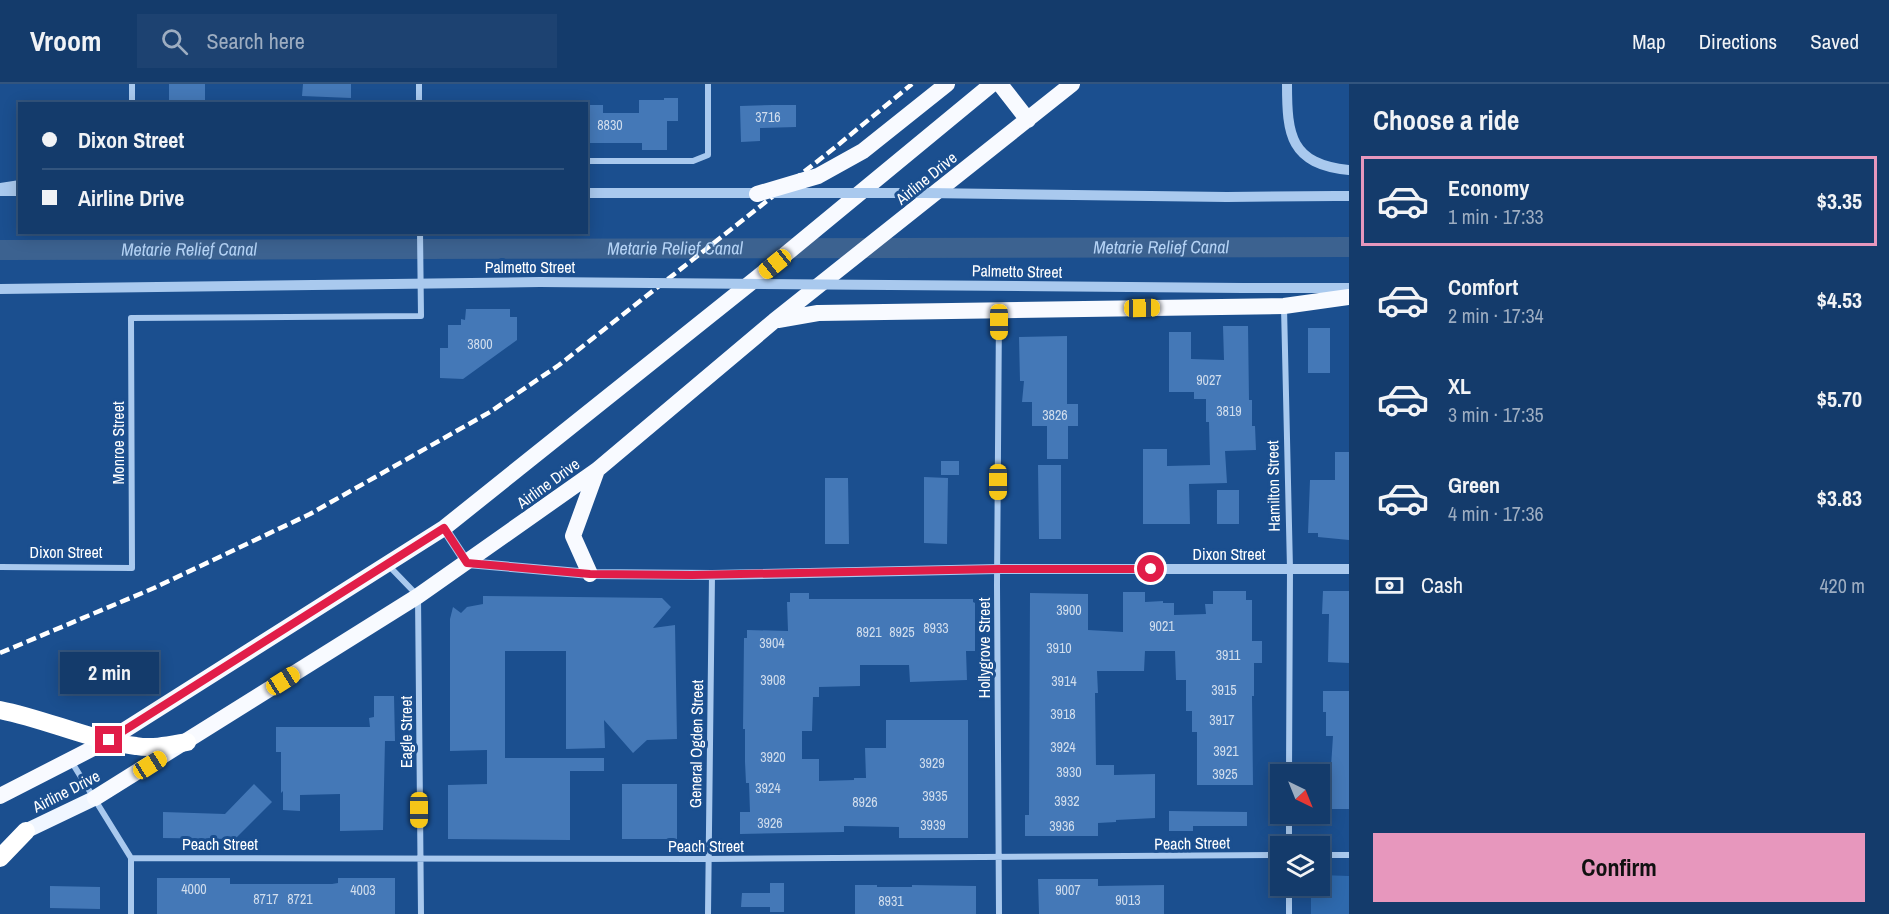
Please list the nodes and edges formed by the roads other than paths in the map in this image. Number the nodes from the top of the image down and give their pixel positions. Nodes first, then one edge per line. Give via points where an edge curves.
1 (132, 84) edge
2 (419, 84) edge
3 (708, 84) edge
4 (947, 84) edge
5 (992, 84) edge
6 (1000, 84) edge
7 (1072, 84) edge
8 (1287, 84) edge
9 (132, 102) edge
10 (419, 102) edge
11 (1028, 120) junction
12 (588, 161) edge
13 (1349, 170) edge
14 (18, 183) edge
15 (0, 186) edge
16 (0, 191) edge
17 (18, 191) edge
18 (588, 193) edge
19 (758, 194) junction
20 (1349, 196) edge
21 (420, 234) edge
22 (1349, 288) edge
23 (0, 289) edge
24 (1349, 297) edge
25 (1284, 306) junction
26 (999, 310) junction
27 (774, 321) junction
28 (597, 470) junction
29 (444, 528) junction
30 (386, 563) junction
31 (467, 563) junction
32 (0, 567) edge
33 (132, 568) joint
34 (1290, 568) junction
35 (998, 569) junction
36 (1349, 569) edge
37 (590, 574) junction
38 (712, 575) junction
39 (418, 596) junction
40 (0, 710) edge
41 (109, 740) junction
42 (187, 742) junction
43 (71, 760) junction
44 (1289, 764) edge
45 (0, 796) edge
46 (95, 798) junction
47 (26, 831) junction
48 (0, 845) edge
49 (1270, 855) edge
50 (1330, 855) edge
51 (1349, 855) edge
52 (0, 858) edge
53 (130, 858) junction
54 (420, 858) junction
55 (999, 858) junction
56 (707, 859) junction
57 (1289, 896) edge
58 (131, 914) edge
59 (421, 914) edge
60 (708, 914) edge
61 (999, 914) edge
62 (1289, 914) edge

1 - 9 street
2 - 10 street
3 - 12 street via 708,155 693,161
4 - 19 highway, bridge via 863,151 818,176
5 - 29 highway, Airline Drive via 758,278
6 - 11 highway
7 - 11 highway, Airline Drive
8 - 13 street via 1287,120 1291,134 1306,155 1330,168
11 - 27 highway, Airline Drive
14 - 15 street
16 - 17 street
18 - 19 street, bridge
19 - 20 street, bridge
21 - 33 street, Monroe Street via 421,316 131,318
22 - 23 street, Palmetto Street, bridge via 540,282
24 - 25 highway
25 - 26 highway
25 - 34 street, Hamilton Street
26 - 27 highway via 818,313
26 - 35 street, Hollygrove Street
27 - 28 highway, Airline Drive
28 - 31 highway, Airline Drive
28 - 37 highway via 573,536
29 - 30 highway, Airline Drive
29 - 31 street
30 - 39 street
30 - 41 highway, Airline Drive
31 - 37 street, Dixon Street
31 - 39 highway, Airline Drive
32 - 33 street, Dixon Street
34 - 35 street, Dixon Street
34 - 36 street, Dixon Street
34 - 44 street, Hamilton Street
35 - 38 street, Dixon Street
35 - 55 street, Hollygrove Street
37 - 38 street, Dixon Street
38 - 56 street, General Ogden Street
39 - 42 highway, Airline Drive
39 - 54 street, Eagle Street
40 - 41 highway
41 - 42 highway via 137,747
41 - 43 highway, Airline Drive
42 - 46 highway, Airline Drive
43 - 45 highway, Airline Drive
43 - 46 street
46 - 47 main road, Airline Drive
46 - 53 street
47 - 48 highway, Airline Drive
47 - 52 highway
49 - 55 street, Peach Street
50 - 51 street
53 - 54 street, Peach Street
53 - 58 street
54 - 56 street, Peach Street
54 - 59 street, Eagle Street
55 - 56 street, Peach Street
55 - 61 street, Hollygrove Street
56 - 60 street, General Ogden Street
57 - 62 street

